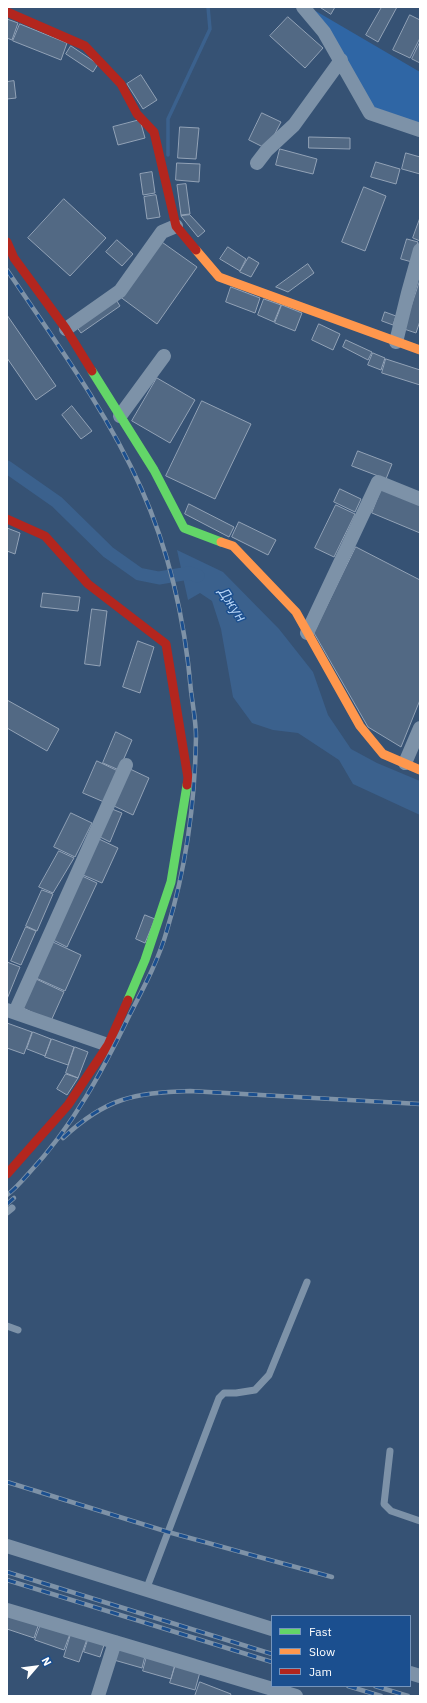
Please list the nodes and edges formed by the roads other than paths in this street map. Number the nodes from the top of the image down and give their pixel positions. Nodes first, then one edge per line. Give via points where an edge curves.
1 (303, 7) edge
2 (7, 12) edge
3 (341, 60) junction
4 (420, 130) edge
5 (256, 163) dead end
6 (176, 226) junction
7 (7, 242) edge
8 (420, 250) edge
9 (66, 329) junction
10 (396, 342) junction
11 (420, 350) edge
12 (164, 356) dead end
13 (120, 416) junction
14 (420, 499) edge
15 (7, 519) edge
16 (307, 633) junction
17 (420, 728) edge
18 (405, 763) junction
19 (126, 765) dead end
20 (420, 770) edge
21 (11, 1011) edge
22 (108, 1045) junction
23 (7, 1174) edge
24 (307, 1282) dead end
25 (7, 1326) edge
26 (18, 1330) dead end
27 (390, 1451) dead end
28 (420, 1521) edge
29 (7, 1546) edge
30 (146, 1590) junction
31 (7, 1610) edge
32 (271, 1630) edge
33 (115, 1642) junction
34 (98, 1696) edge
35 (296, 1696) edge

1 - 3 street via 324,32
2 - 6 street via 86,46 121,84 136,114 154,132
3 - 4 street via 370,113
3 - 5 street via 294,125
6 - 9 street via 162,232 120,291
6 - 10 street via 219,277
7 - 9 street via 14,258
8 - 10 street
9 - 13 street
10 - 11 street
12 - 13 street
13 - 16 street via 154,470 184,528 233,546 296,612
14 - 16 street via 378,482
15 - 22 street via 45,536 88,584 166,644 188,778 171,882 145,960
16 - 18 street via 360,726 383,754
17 - 18 street
18 - 20 street
19 - 21 street
21 - 22 street
22 - 23 street via 68,1105
24 - 30 lane via 270,1375 255,1390 224,1393 219,1398
25 - 26 lane
27 - 28 lane via 384,1504 391,1511
29 - 30 street
30 - 32 street
31 - 33 street
33 - 34 street
33 - 35 street

